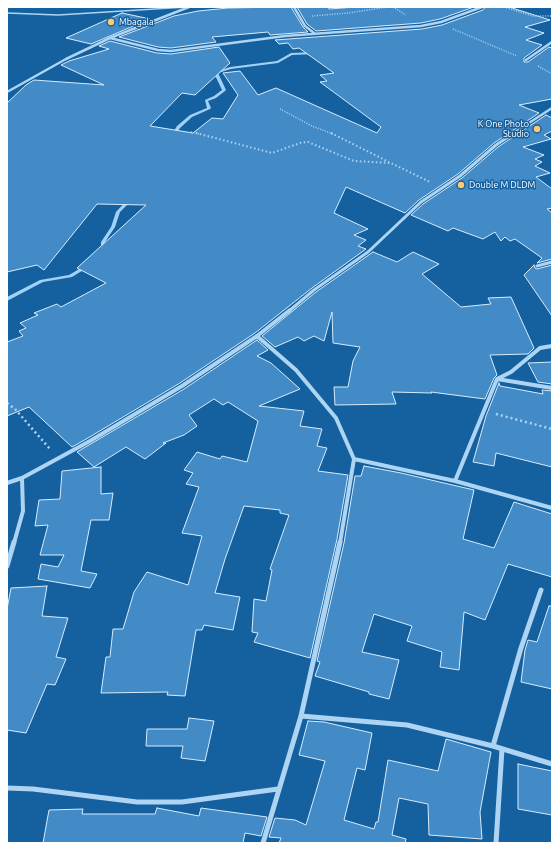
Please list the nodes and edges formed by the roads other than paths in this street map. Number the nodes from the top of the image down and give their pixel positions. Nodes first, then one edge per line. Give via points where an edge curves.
1 (188, 7) edge
2 (194, 7) edge
3 (294, 7) edge
4 (473, 7) edge
5 (482, 7) edge
6 (478, 9) junction
7 (7, 13) edge
8 (314, 33) junction
9 (110, 38) junction
10 (552, 42) edge
11 (526, 60) road end
12 (7, 92) edge
13 (552, 108) edge
14 (552, 262) edge
15 (537, 266) dead end
16 (257, 336) junction
17 (552, 346) edge
18 (497, 379) junction
19 (552, 388) edge
20 (354, 459) junction
21 (22, 478) junction
22 (455, 481) junction
23 (7, 483) edge
24 (552, 508) edge
25 (7, 566) edge
26 (542, 590) dead end
27 (301, 716) junction
28 (492, 746) junction
29 (502, 749) junction
30 (552, 764) edge
31 (7, 788) edge
32 (278, 788) junction
33 (263, 843) edge
34 (496, 843) edge

1 - 2 street
1 - 7 lane via 58,15
1 - 9 street
3 - 8 street via 305,26
4 - 6 street
5 - 6 street
6 - 8 street via 421,26
8 - 9 street via 171,51
9 - 12 street
10 - 11 street
13 - 16 street via 496,145 460,176 421,202 368,252 314,290
14 - 15 street
16 - 20 street via 296,370 336,418
16 - 21 street via 182,386
17 - 18 street via 540,348 511,372
18 - 19 street
18 - 22 street
20 - 22 street
20 - 27 street via 341,539
21 - 23 street
21 - 25 street via 23,511
22 - 24 street
26 - 28 street via 521,648
27 - 28 street via 407,725
27 - 32 street
28 - 29 street
29 - 30 street
29 - 34 street
31 - 32 street via 137,802 182,802
32 - 33 street

